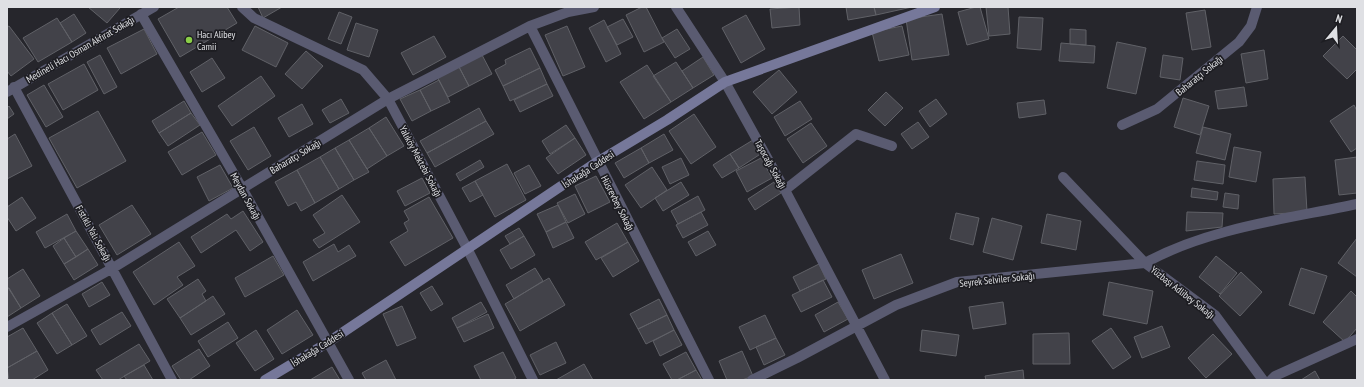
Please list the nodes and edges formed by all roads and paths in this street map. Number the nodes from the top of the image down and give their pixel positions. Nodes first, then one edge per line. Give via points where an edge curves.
1 (154, 7) edge
2 (242, 7) edge
3 (594, 7) edge
4 (676, 7) edge
5 (935, 7) edge
6 (1257, 7) edge
7 (141, 14) junction
8 (530, 26) junction
9 (725, 82) junction
10 (10, 89) edge
11 (388, 99) junction
12 (1122, 125) dead end
13 (892, 146) dead end
14 (597, 162) junction
15 (1063, 177) dead end
16 (242, 188) junction
17 (785, 190) junction
18 (1357, 204) edge
19 (468, 250) junction
20 (1145, 263) junction
21 (113, 268) junction
22 (857, 326) junction
23 (7, 327) edge
24 (1357, 339) edge
25 (327, 343) junction
26 (172, 380) edge
27 (265, 380) edge
28 (349, 380) edge
29 (533, 380) edge
30 (709, 380) edge
31 (752, 380) edge
32 (885, 380) edge
33 (1263, 380) edge
34 (1271, 380) edge

1 - 7 street, Medineli Hacı Osman Akfırat Sokağı
2 - 11 street, Yalıköy Mektebi Sokağı via 254,18 363,70
3 - 8 street, Baharatçı Sokağı via 568,12
4 - 9 street, Taşocağı Sokağı
5 - 9 street, İshakağa Caddesi
6 - 12 street, Baharatçı Sokağı via 1251,26 1239,42 1157,109
7 - 10 street, Medineli Hacı Osman Akfırat Sokağı
7 - 16 street, Meydan Sokağı
8 - 11 street, Baharatçı Sokağı
8 - 14 street, Hüsrevbey Sokağı
9 - 14 street, İshakağa Caddesi
9 - 17 street, Taşocağı Sokağı
10 - 21 street, Fıstıklı Yalı Sokağı
11 - 16 street, Baharatçı Sokağı
11 - 19 street, Yalıköy Mektebi Sokağı
13 - 17 street via 856,134
14 - 19 street, İshakağa Caddesi
14 - 30 street, Hüsrevbey Sokağı
15 - 20 street
16 - 21 street, Baharatçı Sokağı
16 - 25 street, Meydan Sokağı
17 - 22 street, Taşocağı Sokağı
18 - 20 street, Seyrek Selviler Sokağı via 1223,232 1166,251
19 - 25 street, İshakağa Caddesi
19 - 29 street, Yalıköy Mektebi Sokağı
20 - 22 street, Seyrek Selviler Sokağı via 956,282 896,305
20 - 33 street, Yüzbaşı Adlibey Sokağı via 1215,315
21 - 23 street, Baharatçı Sokağı
21 - 26 street, Fıstıklı Yalı Sokağı
22 - 31 street, Seyrek Selviler Sokağı
22 - 32 street, Taşocağı Sokağı
24 - 34 street
25 - 27 street, İshakağa Caddesi
25 - 28 street, Meydan Sokağı

